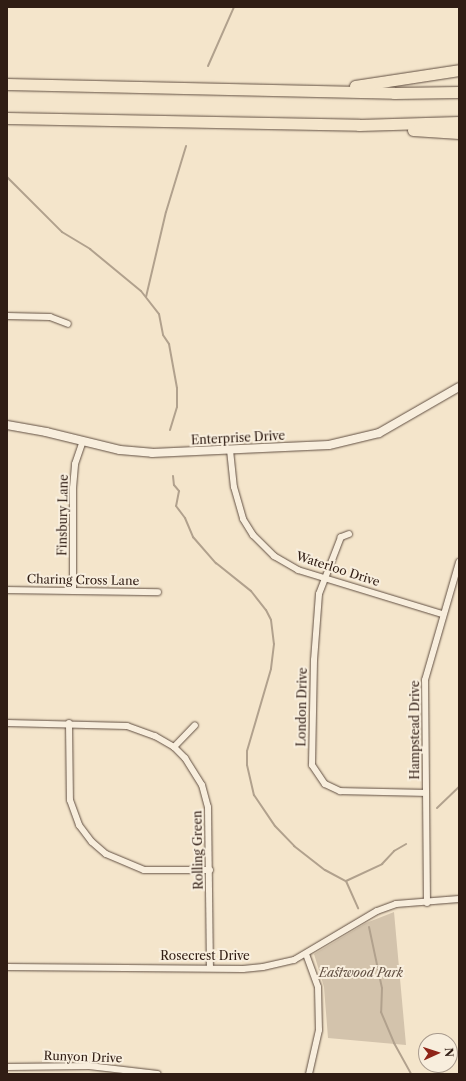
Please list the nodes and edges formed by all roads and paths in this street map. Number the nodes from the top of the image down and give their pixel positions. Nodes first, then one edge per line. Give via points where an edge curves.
1 (459, 70) edge
2 (7, 84) edge
3 (324, 90) junction
4 (459, 92) edge
5 (7, 118) edge
6 (459, 122) edge
7 (359, 125) junction
8 (459, 133) edge
9 (7, 316) edge
10 (68, 324) dead end
11 (459, 387) edge
12 (7, 426) edge
13 (83, 441) junction
14 (230, 450) junction
15 (349, 534) dead end
16 (459, 562) edge
17 (324, 577) junction
18 (7, 590) edge
19 (73, 591) junction
20 (158, 592) dead end
21 (442, 614) junction
22 (7, 723) edge
23 (69, 723) junction
24 (195, 725) dead end
25 (174, 747) junction
26 (426, 793) junction
27 (210, 870) junction
28 (459, 899) edge
29 (427, 903) junction
30 (306, 954) junction
31 (7, 967) edge
32 (210, 967) junction
33 (62, 1066) junction
34 (7, 1067) edge
35 (62, 1074) edge
36 (158, 1074) edge
37 (310, 1074) edge

1 - 3 highway
2 - 3 highway
3 - 4 highway
5 - 7 highway
6 - 7 highway
7 - 8 highway
9 - 10 street via 50,317
11 - 14 street, Enterprise Drive via 394,426 362,439 329,445
12 - 13 street, Enterprise Drive
13 - 14 street, Enterprise Drive via 120,450 152,453
13 - 19 street, Finsbury Lane via 75,464 73,488
14 - 17 street, Waterloo Drive via 236,501 253,535 283,562
15 - 17 street, London Drive via 341,537
16 - 21 street, Hampstead Drive
17 - 21 street, Waterloo Drive
17 - 26 street, London Drive via 319,594 314,660 312,760 315,772 325,784 340,791
18 - 19 street, Charing Cross Lane
19 - 20 street, Charing Cross Lane
21 - 26 street, Hampstead Drive via 425,680
22 - 23 street, Rolling Green
23 - 25 street, Rolling Green via 127,726 143,730
23 - 27 street via 70,800 79,825 92,842 106,854 144,870
24 - 25 street
25 - 27 street, Rolling Green via 196,772 202,785 208,807
26 - 29 street, Hampstead Drive
27 - 32 street, Rolling Green
28 - 29 street, Rosecrest Drive
29 - 30 street, Rosecrest Drive via 396,904 377,911
30 - 32 street, Rosecrest Drive via 294,960 263,967
30 - 37 street via 318,987 320,1030
31 - 32 street, Rosecrest Drive
33 - 34 street, Runyon Drive
33 - 35 street
33 - 36 street, Runyon Drive via 89,1066

